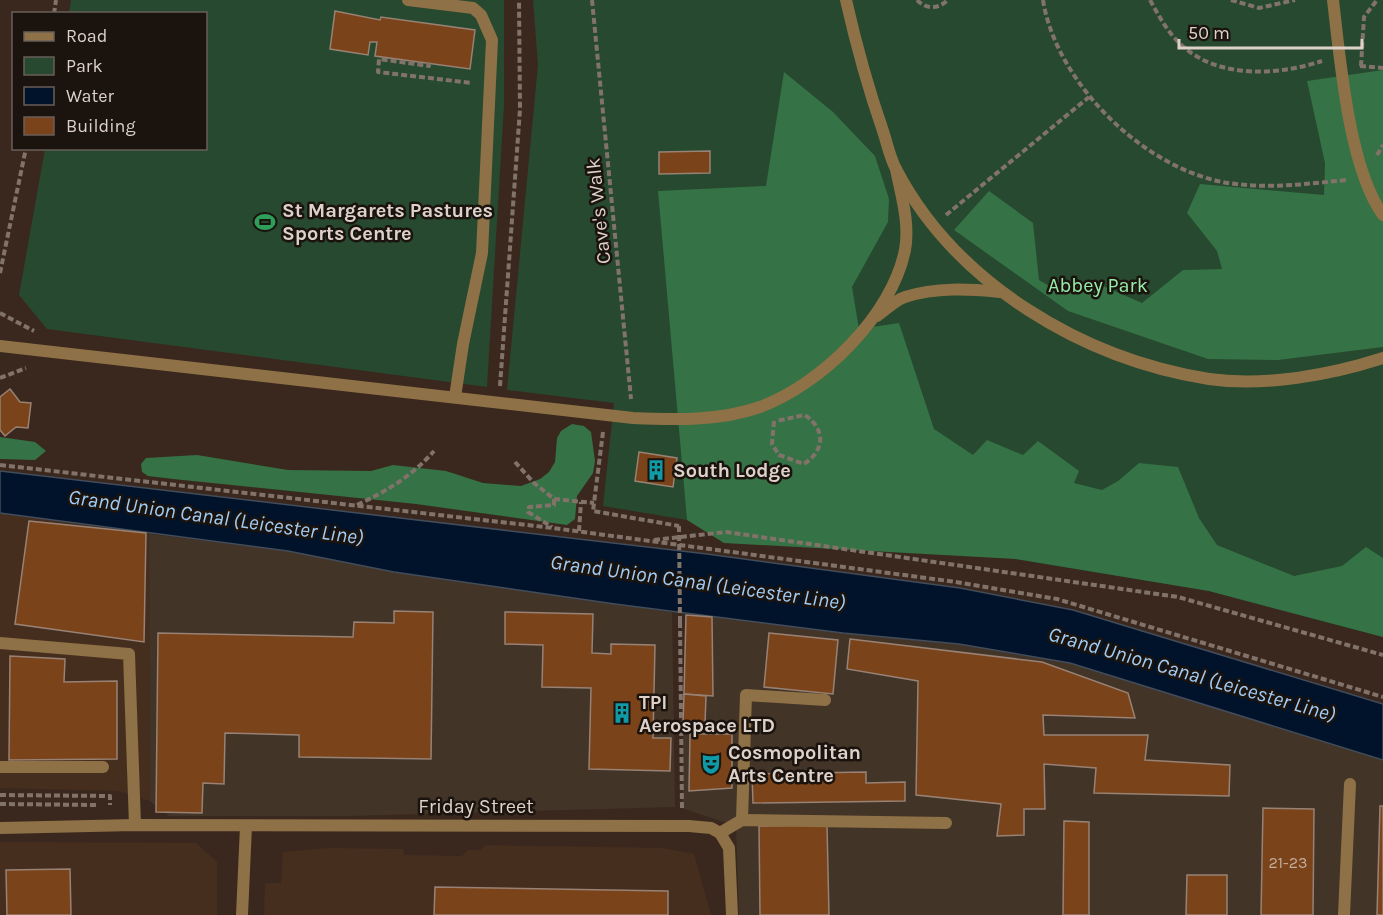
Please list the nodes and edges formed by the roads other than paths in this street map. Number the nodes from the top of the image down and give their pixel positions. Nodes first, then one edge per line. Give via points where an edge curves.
1 (408, 0) edge
2 (846, 0) edge
3 (1334, 0) edge
4 (896, 169) junction
5 (1383, 215) edge
6 (1000, 292) junction
7 (874, 319) junction
8 (0, 346) edge
9 (1383, 358) edge
10 (455, 397) junction
11 (0, 643) edge
12 (825, 700) dead end
13 (0, 767) edge
14 (103, 767) dead end
15 (1350, 784) dead end
16 (742, 819) junction
17 (946, 823) dead end
18 (135, 825) junction
19 (246, 826) junction
20 (0, 828) edge
21 (720, 833) junction
22 (242, 915) edge
23 (732, 915) edge
24 (1344, 915) edge

1 - 10 street via 473,9 481,15 492,40 483,254
2 - 4 street via 867,85
3 - 5 street via 1339,55 1362,178
4 - 6 street via 942,238
4 - 7 street via 905,216 905,249 897,278
6 - 7 street via 964,288 903,298
6 - 9 street via 1079,339 1149,365 1210,379 1272,380 1344,370
7 - 10 street via 817,374 761,406 733,414 677,420 633,418
8 - 10 street
11 - 18 street via 129,654
12 - 16 street via 746,696
13 - 14 street
15 - 24 street
16 - 17 street
16 - 21 street
18 - 19 street, Friday Street
18 - 20 street, Friday Street
19 - 21 street, Friday Street via 688,826
19 - 22 street
21 - 23 street via 729,849

